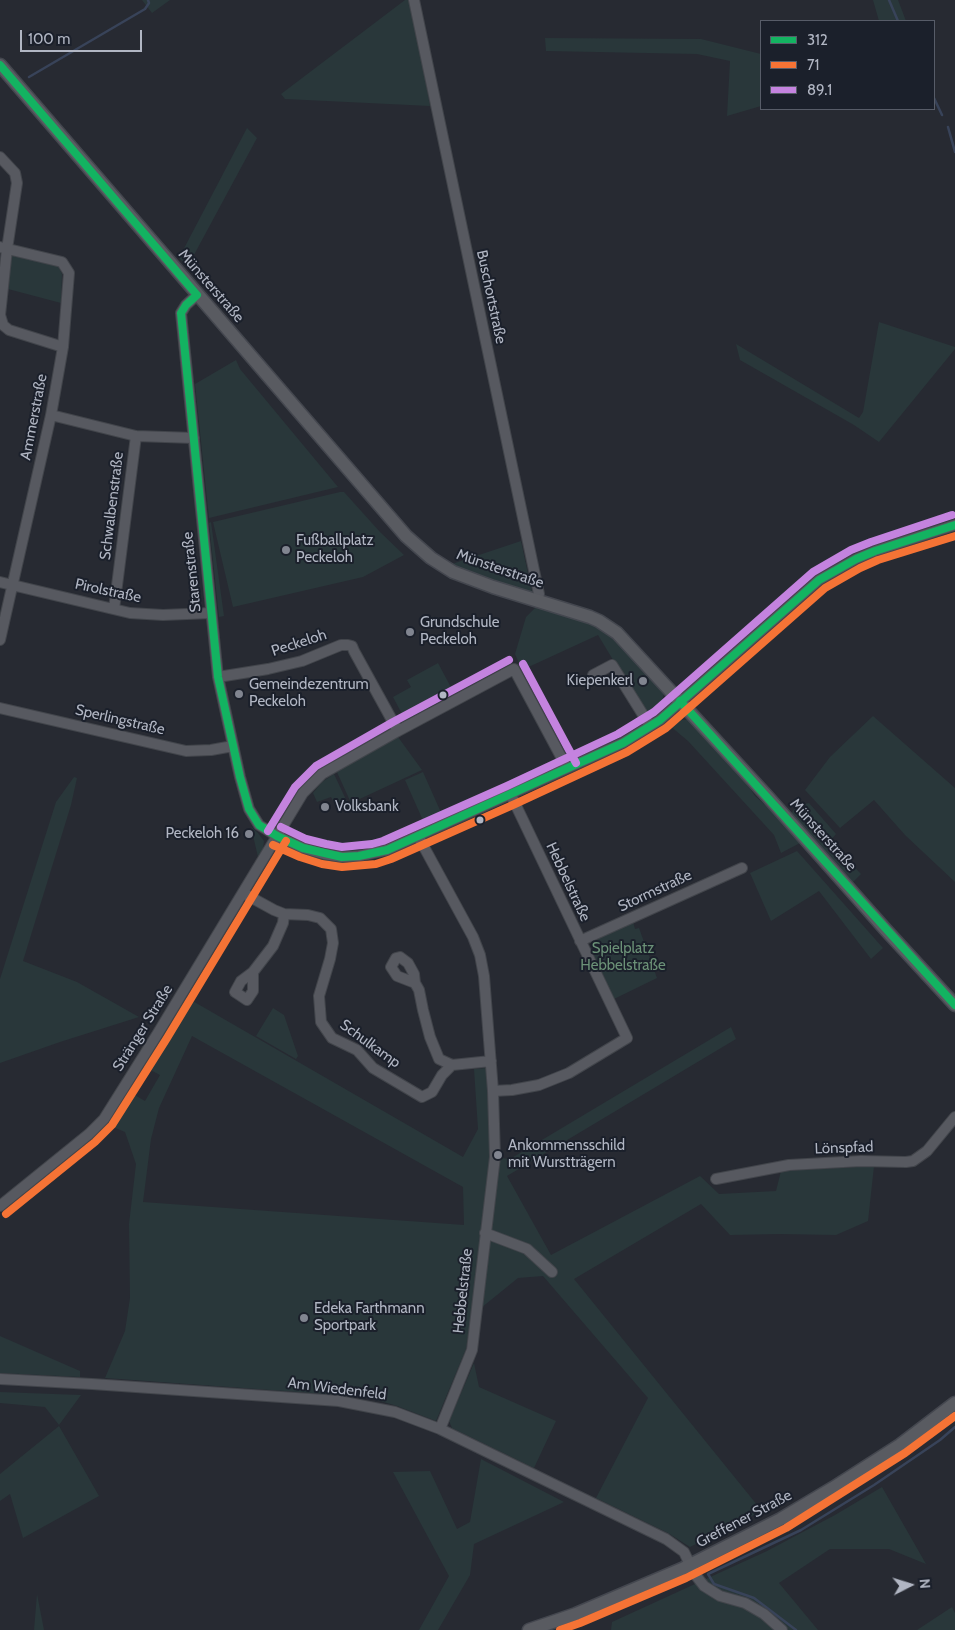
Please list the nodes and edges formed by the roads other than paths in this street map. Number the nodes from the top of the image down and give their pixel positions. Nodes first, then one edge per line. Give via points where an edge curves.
1 (414, 0) edge
2 (0, 65) edge
3 (0, 157) edge
4 (4, 248) edge
5 (197, 295) junction
6 (62, 347) junction
7 (51, 415) junction
8 (136, 436) junction
9 (194, 438) junction
10 (955, 525) edge
11 (0, 582) edge
12 (14, 586) junction
13 (536, 600) junction
14 (114, 609) junction
15 (211, 613) junction
16 (0, 640) edge
17 (593, 676) dead end
18 (218, 677) junction
19 (680, 701) junction
20 (0, 708) edge
21 (650, 726) junction
22 (398, 731) junction
23 (233, 746) junction
24 (567, 768) junction
25 (511, 795) junction
26 (277, 836) junction
27 (418, 836) junction
28 (742, 868) dead end
29 (243, 892) junction
30 (284, 914) junction
31 (580, 942) junction
32 (253, 972) dead end
33 (415, 983) dead end
34 (955, 1005) edge
35 (491, 1061) junction
36 (452, 1065) junction
37 (493, 1091) junction
38 (955, 1117) edge
39 (716, 1179) dead end
40 (0, 1206) edge
41 (485, 1233) junction
42 (552, 1272) dead end
43 (0, 1380) edge
44 (955, 1403) edge
45 (440, 1429) junction
46 (690, 1565) junction
47 (529, 1630) edge
48 (782, 1630) edge

1 - 13 street, Buschortstraße via 539,594
2 - 5 main road, Münsterstraße
3 - 4 street via 15,173 16,183
4 - 6 street via 0,315 4,326
4 - 6 street, Ammerstraße via 62,262 69,273
5 - 9 street, Starenstraße via 181,313
5 - 13 main road, Münsterstraße via 369,495 420,549 458,574
6 - 7 street, Ammerstraße
7 - 8 street, Schwalbenstraße
7 - 12 street, Ammerstraße
8 - 9 street, Schwalbenstraße
8 - 14 street, Schwalbenstraße
9 - 15 street, Starenstraße
10 - 19 street, Starenstraße via 869,554 819,580
11 - 12 street, Pirolstraße
12 - 14 street, Pirolstraße
12 - 16 street, Ammerstraße
13 - 19 main road, Münsterstraße via 590,617 609,627
14 - 15 street, Pirolstraße via 163,615
15 - 18 street, Starenstraße
17 - 21 street via 612,665
18 - 22 street, Peckeloh via 302,661 348,645
18 - 23 street, Starenstraße
19 - 21 street, Starenstraße
19 - 34 main road, Münsterstraße
20 - 23 street, Sperlingstraße via 186,751
21 - 24 street, Starenstraße via 623,743
22 - 24 street via 514,669
22 - 26 street via 322,774 303,793
23 - 26 street, Starenstraße via 248,809 259,825
24 - 25 street, Starenstraße
25 - 27 street, Starenstraße
25 - 31 street, Hebbelstraße
26 - 27 street, Starenstraße via 303,848 342,857 374,854
26 - 29 street, Stränger Straße
27 - 35 street, Hebbelstraße via 473,937 480,956
28 - 31 street, Stormstraße
29 - 30 street, Schulkamp
29 - 40 street, Stränger Straße via 104,1119
30 - 32 street via 273,946
30 - 36 street, Schulkamp via 320,918 331,929 333,942 320,996 321,1022 332,1038 357,1050 373,1068 422,1096 432,1092
31 - 37 street, Hebbelstraße via 627,1038 569,1073 539,1085
33 - 36 street via 439,1059
35 - 36 street
35 - 37 street, Hebbelstraße
37 - 41 street, Hebbelstraße via 495,1157
38 - 39 street, Lönspfad via 927,1150 913,1161 789,1165
41 - 42 street via 527,1249
41 - 45 street, Hebbelstraße via 472,1350
43 - 45 street, Am Wiedenfeld via 339,1401 395,1412
44 - 46 main road, Greffener Straße via 900,1445 833,1488 781,1519
45 - 46 street, Am Wiedenfeld via 666,1539 684,1552
46 - 47 main road, Greffener Straße via 576,1614
46 - 48 street, Am Wiedenfeld via 704,1586 720,1596 745,1603

